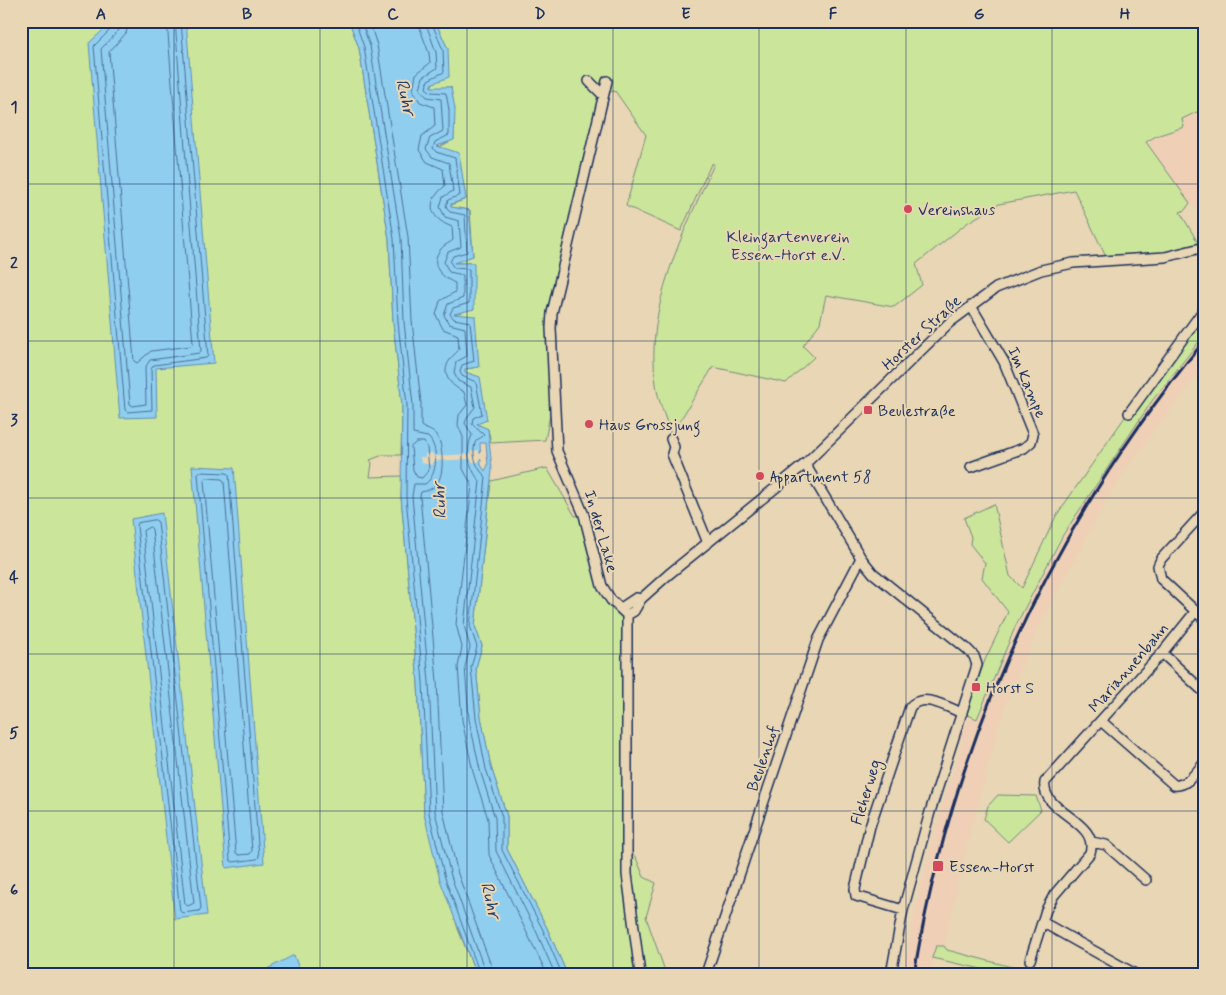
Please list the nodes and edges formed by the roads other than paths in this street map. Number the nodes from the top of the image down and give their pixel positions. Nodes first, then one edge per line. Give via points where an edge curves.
1 (589, 81) dead end
2 (607, 81) dead end
3 (603, 95) junction
4 (1205, 247) edge
5 (971, 306) junction
6 (1205, 308) edge
7 (1129, 414) dead end
8 (671, 439) dead end
9 (805, 464) junction
10 (971, 467) dead end
11 (1205, 511) edge
12 (708, 543) junction
13 (861, 558) junction
14 (624, 612) junction
15 (1195, 612) junction
16 (1205, 620) edge
17 (1162, 653) junction
18 (1205, 693) edge
19 (962, 713) junction
20 (1101, 721) junction
21 (1205, 762) edge
22 (1092, 842) junction
23 (1146, 880) dead end
24 (903, 910) junction
25 (1042, 922) junction
26 (1030, 960) dead end
27 (640, 974) edge
28 (706, 974) edge
29 (891, 974) edge
30 (1135, 974) edge

1 - 3 street
2 - 3 street, In der Lake
3 - 14 street, In der Lake via 551,328 557,451 584,515 602,586
4 - 5 street, Horster Straße via 1164,257 1105,260 1040,270 996,288
5 - 9 street, Horster Straße
5 - 10 street, Im Kampe via 1004,362 1033,434 1031,442 1024,448
6 - 7 street
8 - 12 street via 678,471
9 - 12 street, Horster Straße
9 - 13 street
11 - 15 street via 1158,566 1161,579
12 - 14 street, Horster Straße via 641,599 634,611
13 - 19 street via 873,573 972,654 977,665
13 - 28 street, Beulenhof via 818,640
14 - 27 street via 627,874
15 - 16 street
15 - 17 street, Mariannenbahn
17 - 18 street
17 - 20 street, Mariannenbahn
19 - 24 street
19 - 24 street, Fleherweg via 925,700 911,705 870,826 855,894
20 - 21 street via 1174,785 1186,783
20 - 22 street, Mariannenbahn via 1049,776 1044,788 1050,799 1087,833
22 - 23 street, Mariannenbahn via 1106,844
22 - 25 street via 1090,853 1054,895
24 - 29 street
25 - 26 street
25 - 30 street

